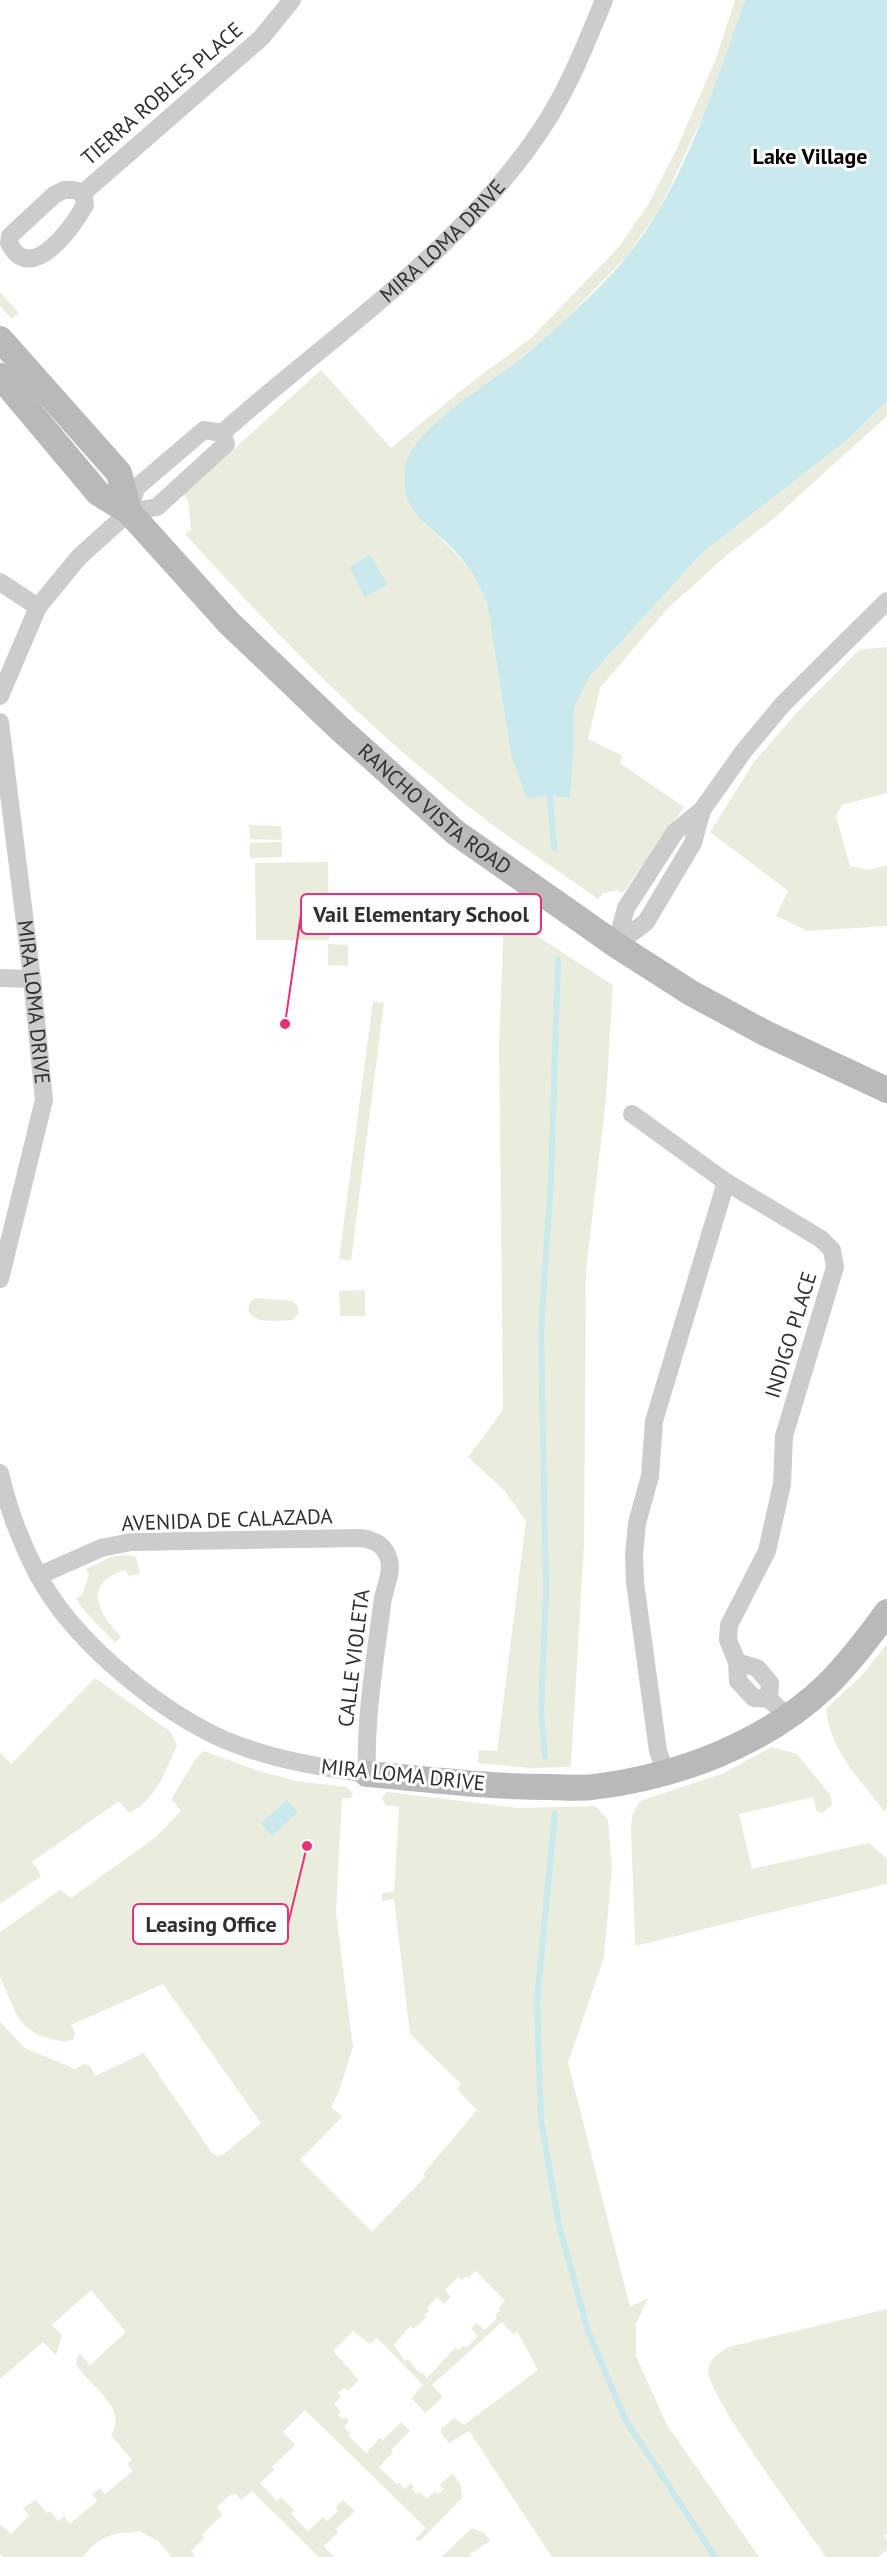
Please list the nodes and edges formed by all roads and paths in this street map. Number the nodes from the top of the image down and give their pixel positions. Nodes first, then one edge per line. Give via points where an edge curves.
1 (292, 0) edge
2 (604, 0) edge
3 (82, 193) dead end
4 (0, 339) edge
5 (0, 376) edge
6 (222, 433) junction
7 (129, 512) junction
8 (0, 582) edge
9 (887, 601) edge
10 (38, 607) junction
11 (0, 696) edge
12 (0, 722) edge
13 (616, 945) junction
14 (0, 978) edge
15 (32, 979) junction
16 (887, 1090) edge
17 (632, 1114) dead end
18 (726, 1182) junction
19 (1, 1270) edge
20 (0, 1473) edge
21 (384, 1550) joint
22 (38, 1576) junction
23 (887, 1612) edge
24 (788, 1717) junction
25 (666, 1773) junction
26 (367, 1774) junction

1 - 3 street, TIERRA ROBLES PLACE via 261,38
2 - 6 street, MIRA LOMA DRIVE via 579,62 548,119 501,182 442,244
4 - 7 main road, RANCHO VISTA ROAD via 119,473
5 - 7 main road, RANCHO VISTA ROAD via 98,493
6 - 7 street via 204,430 136,488
6 - 7 street, MIRA LOMA DRIVE via 226,444 157,507
7 - 10 street via 79,557
7 - 13 main road, RANCHO VISTA ROAD via 229,623 455,832
8 - 10 street
9 - 13 street via 783,704 743,752 702,810 693,843 646,922
10 - 11 street
12 - 15 street, MIRA LOMA DRIVE
13 - 16 main road, RANCHO VISTA ROAD via 691,993 765,1033
14 - 15 street
15 - 19 street, MIRA LOMA DRIVE via 44,1100
17 - 18 street, INDIGO PLACE
18 - 24 street, INDIGO PLACE via 822,1239 832,1250 835,1267 784,1436 783,1484 767,1551 729,1624 728,1640 737,1662 757,1668 770,1683 769,1699
18 - 25 street via 654,1421 650,1476 637,1523 635,1582 658,1751
20 - 22 street, MIRA LOMA DRIVE via 6,1501
21 - 22 street, AVENIDA DE CALAZADA via 376,1541 362,1538 131,1542 101,1548
21 - 26 street, CALLE VIOLETA via 390,1561 366,1746
22 - 26 street, MIRA LOMA DRIVE via 67,1617 116,1668 178,1714 215,1735 256,1751 298,1763
23 - 24 main road, MIRA LOMA DRIVE via 826,1686
24 - 25 main road, MIRA LOMA DRIVE via 732,1748
25 - 26 main road, MIRA LOMA DRIVE via 592,1787 524,1787

